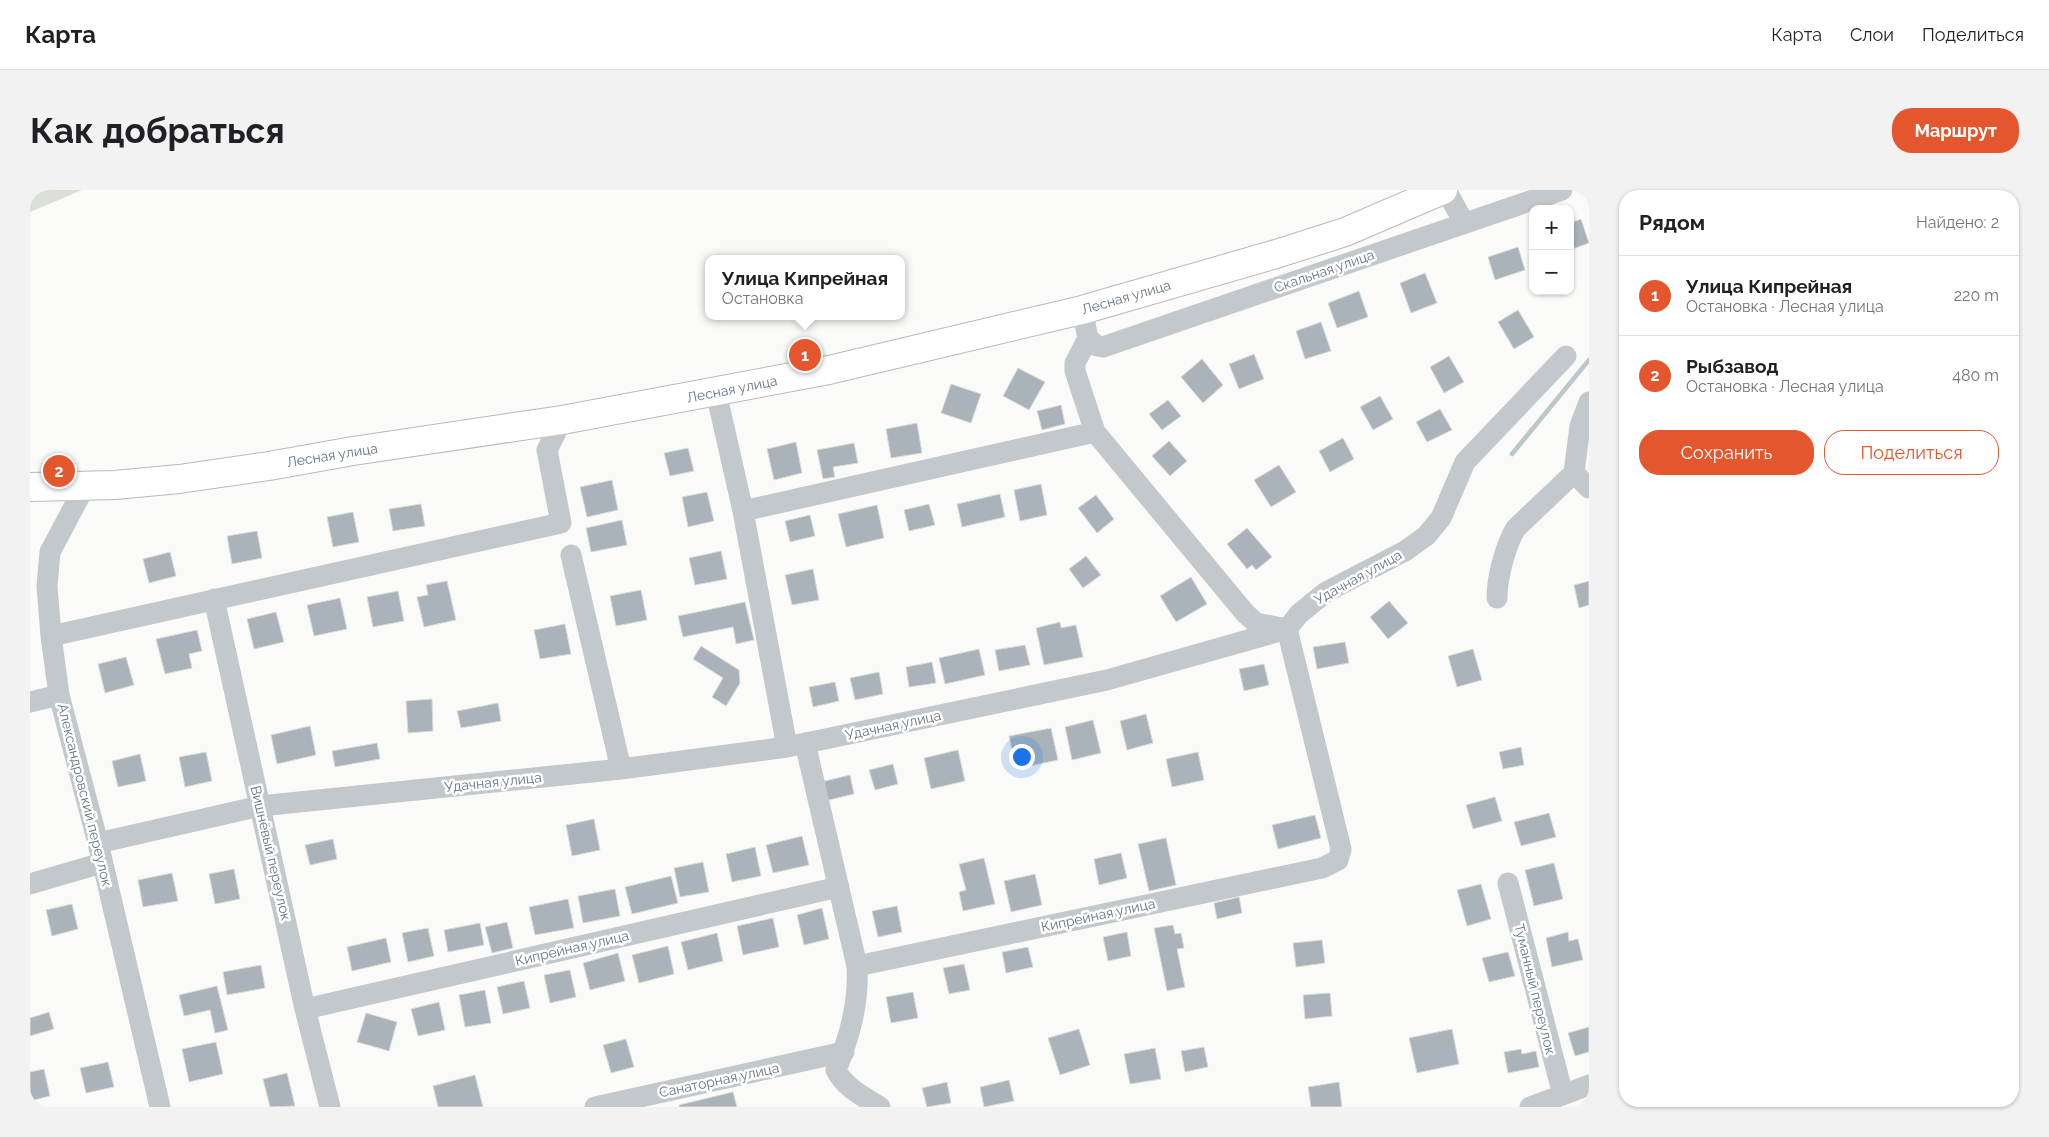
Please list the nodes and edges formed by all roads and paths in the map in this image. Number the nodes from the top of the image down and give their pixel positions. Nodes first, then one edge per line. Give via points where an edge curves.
1 (1444, 190) edge
2 (1562, 190) edge
3 (1464, 223) junction
4 (1082, 310) junction
5 (1088, 338) junction
6 (1566, 356) dead end
7 (716, 392) junction
8 (1589, 402) edge
9 (562, 420) junction
10 (1095, 432) junction
11 (1582, 481) edge
12 (85, 486) junction
13 (30, 487) edge
14 (743, 511) junction
15 (571, 555) dead end
16 (1498, 598) dead end
17 (214, 599) junction
18 (1287, 629) junction
19 (51, 636) junction
20 (59, 695) junction
21 (30, 702) edge
22 (796, 745) junction
23 (621, 769) junction
24 (260, 806) junction
25 (100, 853) junction
26 (1508, 883) dead end
27 (30, 884) edge
28 (840, 887) junction
29 (856, 966) junction
30 (305, 1009) junction
31 (844, 1052) junction
32 (1589, 1085) edge
33 (1563, 1095) junction
34 (160, 1107) edge
35 (330, 1107) edge
36 (595, 1107) edge
37 (880, 1107) edge
38 (1530, 1107) edge

1 - 3 street
1 - 4 main road, Лесная улица via 1345,232
2 - 3 street, Скальная улица
3 - 5 street, Скальная улица via 1103,347 1096,346
4 - 5 street
4 - 7 main road, Лесная улица via 829,370
5 - 10 street via 1075,362 1075,371
6 - 18 street, Удачная улица via 1465,462 1441,518 1426,536 1405,551 1326,592 1299,614
7 - 9 main road, Лесная улица
7 - 14 street
8 - 11 street via 1580,426
9 - 12 main road, Лесная улица via 179,479
9 - 17 street via 547,450 561,522
10 - 14 street
10 - 18 street via 1245,613 1256,623
11 - 16 street via 1516,528 1497,584
12 - 13 main road, Лесная улица
12 - 19 street, Александровский переулок via 50,552 47,586
14 - 22 street
15 - 23 street
17 - 19 street
17 - 24 street, Вишнёвый переулок
18 - 22 street, Удачная улица via 1107,680
18 - 29 street, Кипрейная улица via 1341,849 1338,860 1322,868
19 - 20 street, Александровский переулок
20 - 21 street
20 - 25 street, Александровский переулок
22 - 23 street, Удачная улица
22 - 28 street
23 - 24 street, Удачная улица
24 - 25 street, Удачная улица
24 - 30 street, Вишнёвый переулок
25 - 27 street, Удачная улица
25 - 34 street, Александровский переулок
26 - 33 street, Туманный переулок
28 - 29 street
28 - 30 street, Кипрейная улица
29 - 31 street via 858,984 853,1024
30 - 35 street, Вишнёвый переулок
31 - 36 street, Санаторная улица
31 - 37 street via 836,1070 842,1081
32 - 33 street
33 - 38 street

